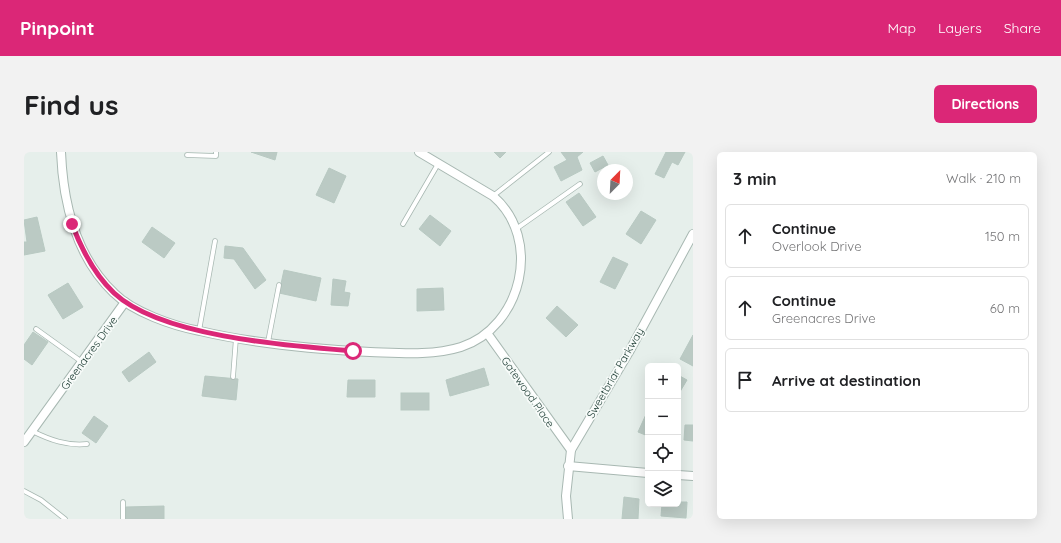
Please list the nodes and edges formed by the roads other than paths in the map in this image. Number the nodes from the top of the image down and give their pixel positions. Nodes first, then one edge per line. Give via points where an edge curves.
1 (61, 152) edge
2 (216, 152) edge
3 (419, 152) edge
4 (549, 152) edge
5 (187, 155) dead end
6 (439, 163) junction
7 (580, 184) dead end
8 (493, 196) junction
9 (403, 224) dead end
10 (516, 229) junction
11 (693, 234) edge
12 (215, 241) dead end
13 (279, 285) dead end
14 (125, 302) junction
15 (36, 329) dead end
16 (199, 331) junction
17 (487, 333) junction
18 (236, 338) junction
19 (268, 342) junction
20 (82, 362) junction
21 (233, 376) dead end
22 (32, 431) junction
23 (24, 442) edge
24 (87, 444) dead end
25 (571, 450) junction
26 (568, 466) junction
27 (645, 472) edge
28 (681, 475) edge
29 (693, 476) edge
30 (24, 491) edge
31 (123, 502) dead end
32 (65, 519) edge
33 (123, 519) edge
34 (568, 519) edge

1 - 14 street via 65,194 78,239 105,284
2 - 5 lane via 216,156
3 - 6 street
4 - 8 lane
6 - 8 street
6 - 9 lane
7 - 10 lane
8 - 10 street via 510,214
10 - 17 street via 520,250 519,282 514,299 504,315
11 - 25 street, Sweetbriar Parkway
12 - 16 lane
13 - 19 lane
14 - 16 street via 150,314
14 - 20 street, Greenacres Drive
15 - 20 lane
16 - 18 street
17 - 19 street via 461,347 427,353 353,351
17 - 25 street, Gatewood Place
18 - 19 street
18 - 21 lane
20 - 22 street, Greenacres Drive
22 - 23 street, Greenacres Drive
22 - 24 lane via 56,442
25 - 26 street, Sweetbriar Parkway
26 - 27 street
26 - 34 street, Sweetbriar Parkway
28 - 29 street
30 - 32 lane via 41,500
31 - 33 lane

